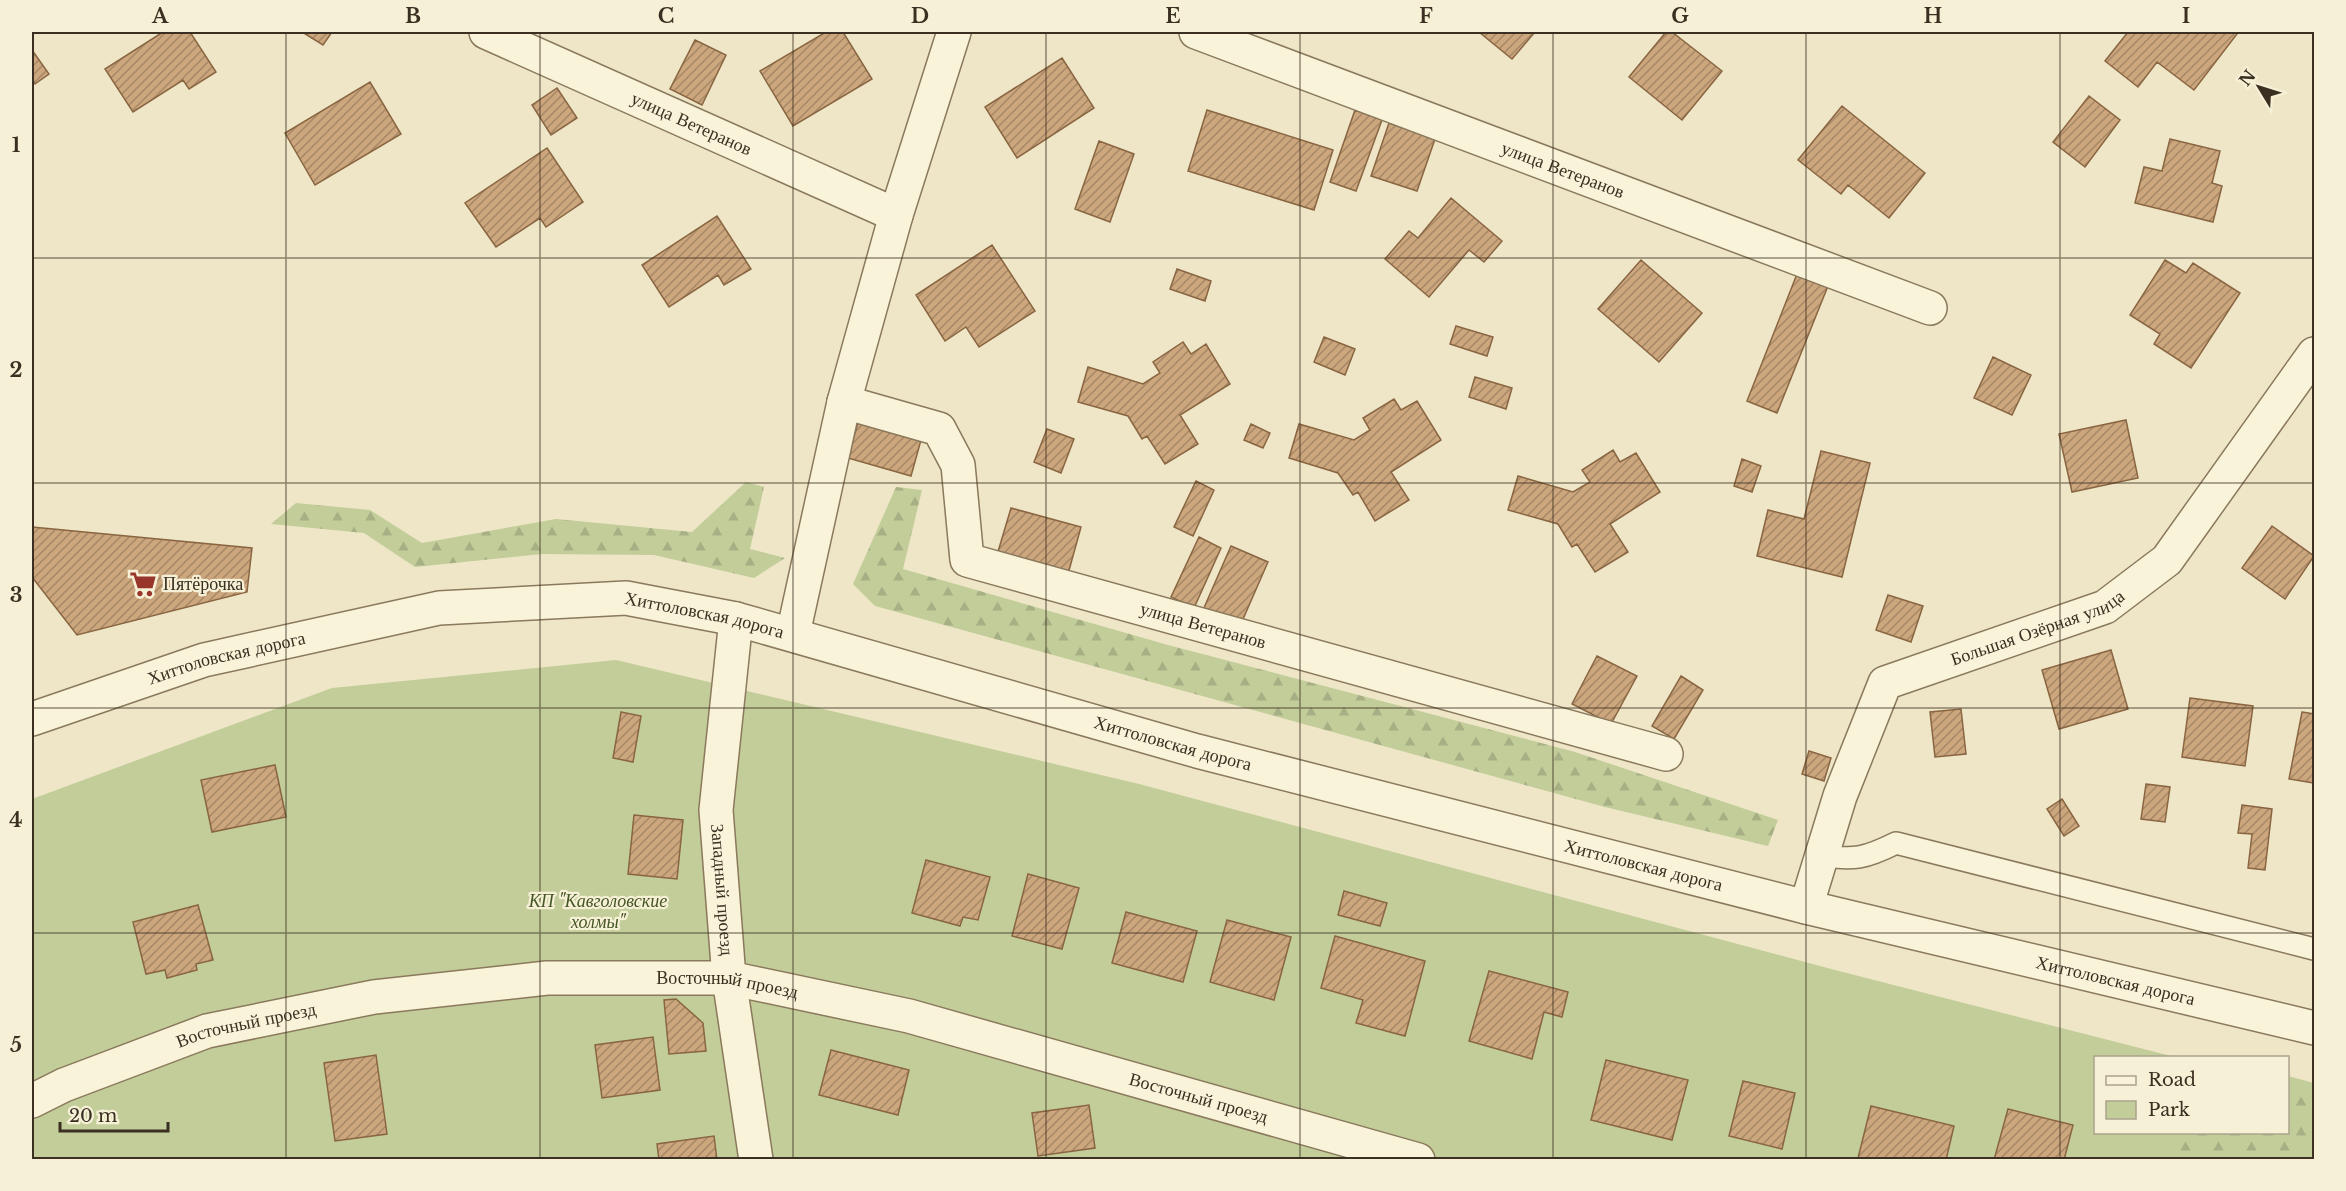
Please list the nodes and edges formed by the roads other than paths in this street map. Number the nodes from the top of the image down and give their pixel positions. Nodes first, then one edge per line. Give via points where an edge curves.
1 (486, 32) edge
2 (954, 32) edge
3 (1196, 32) edge
4 (897, 215) junction
5 (1930, 308) dead end
6 (2314, 354) edge
7 (844, 402) junction
8 (736, 618) junction
9 (793, 634) junction
10 (32, 719) edge
11 (1666, 754) dead end
12 (1820, 855) junction
13 (1806, 907) junction
14 (2314, 949) edge
15 (729, 978) junction
16 (2314, 1028) edge
17 (32, 1101) edge
18 (756, 1160) edge
19 (1418, 1160) edge

1 - 4 street, улица Ветеранов
2 - 4 street
3 - 5 street, улица Ветеранов
4 - 7 street
6 - 12 street, Большая Озёрная улица via 2167,561 2106,608 1885,683
7 - 9 street
7 - 11 street, улица Ветеранов via 939,429 958,465 967,560
8 - 9 street, Хиттоловская дорога
8 - 10 street, Хиттоловская дорога via 626,598 439,608 204,660
8 - 15 street, Западный проезд via 716,810
9 - 13 street, Хиттоловская дорога via 1197,752
12 - 13 street, Большая Озёрная улица
12 - 14 lane via 1846,860 1868,857 1896,843
13 - 16 street, Хиттоловская дорога
15 - 17 street, Восточный проезд via 547,978 374,997 207,1030
15 - 18 street, Западный проезд
15 - 19 street, Восточный проезд via 909,1016

